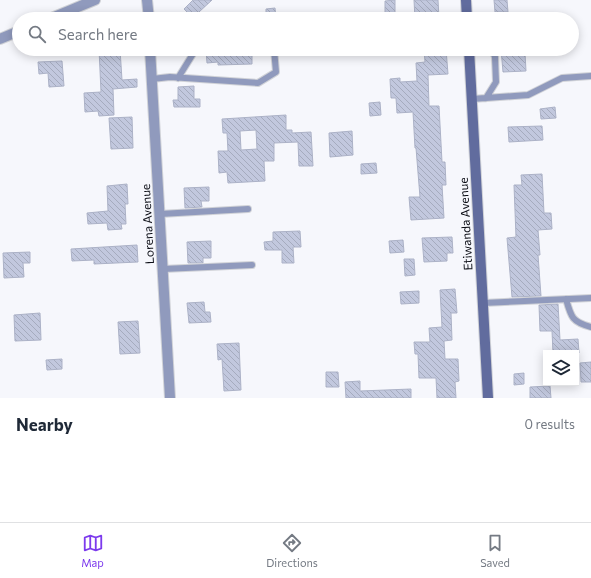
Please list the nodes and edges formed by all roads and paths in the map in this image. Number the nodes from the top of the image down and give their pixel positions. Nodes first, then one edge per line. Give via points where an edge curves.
1 (95, 0) edge
2 (148, 0) edge
3 (466, 0) edge
4 (66, 12) edge
5 (149, 12) edge
6 (467, 12) edge
7 (12, 34) edge
8 (0, 39) edge
9 (150, 56) edge
10 (192, 56) edge
11 (275, 56) edge
12 (469, 56) edge
13 (495, 56) edge
14 (591, 76) edge
15 (178, 78) junction
16 (152, 79) junction
17 (486, 98) junction
18 (472, 99) junction
19 (248, 209) dead end
20 (160, 214) junction
21 (252, 265) dead end
22 (163, 269) junction
23 (591, 298) edge
24 (566, 299) junction
25 (483, 304) junction
26 (591, 327) edge
27 (170, 398) edge
28 (488, 398) edge

1 - 4 street
2 - 5 street
3 - 6 street
7 - 8 street
9 - 16 street, Lorena Avenue
10 - 15 lane
11 - 15 lane via 276,72 258,83
12 - 18 street, Etiwanda Avenue
13 - 17 lane via 496,82
14 - 17 lane via 562,78 528,95
15 - 16 lane
16 - 20 street, Lorena Avenue
17 - 18 lane
18 - 25 street, Etiwanda Avenue
19 - 20 lane
20 - 22 street, Lorena Avenue
21 - 22 lane
22 - 27 street, Lorena Avenue
23 - 24 lane
24 - 25 lane
24 - 26 lane via 573,318
25 - 28 street, Etiwanda Avenue

